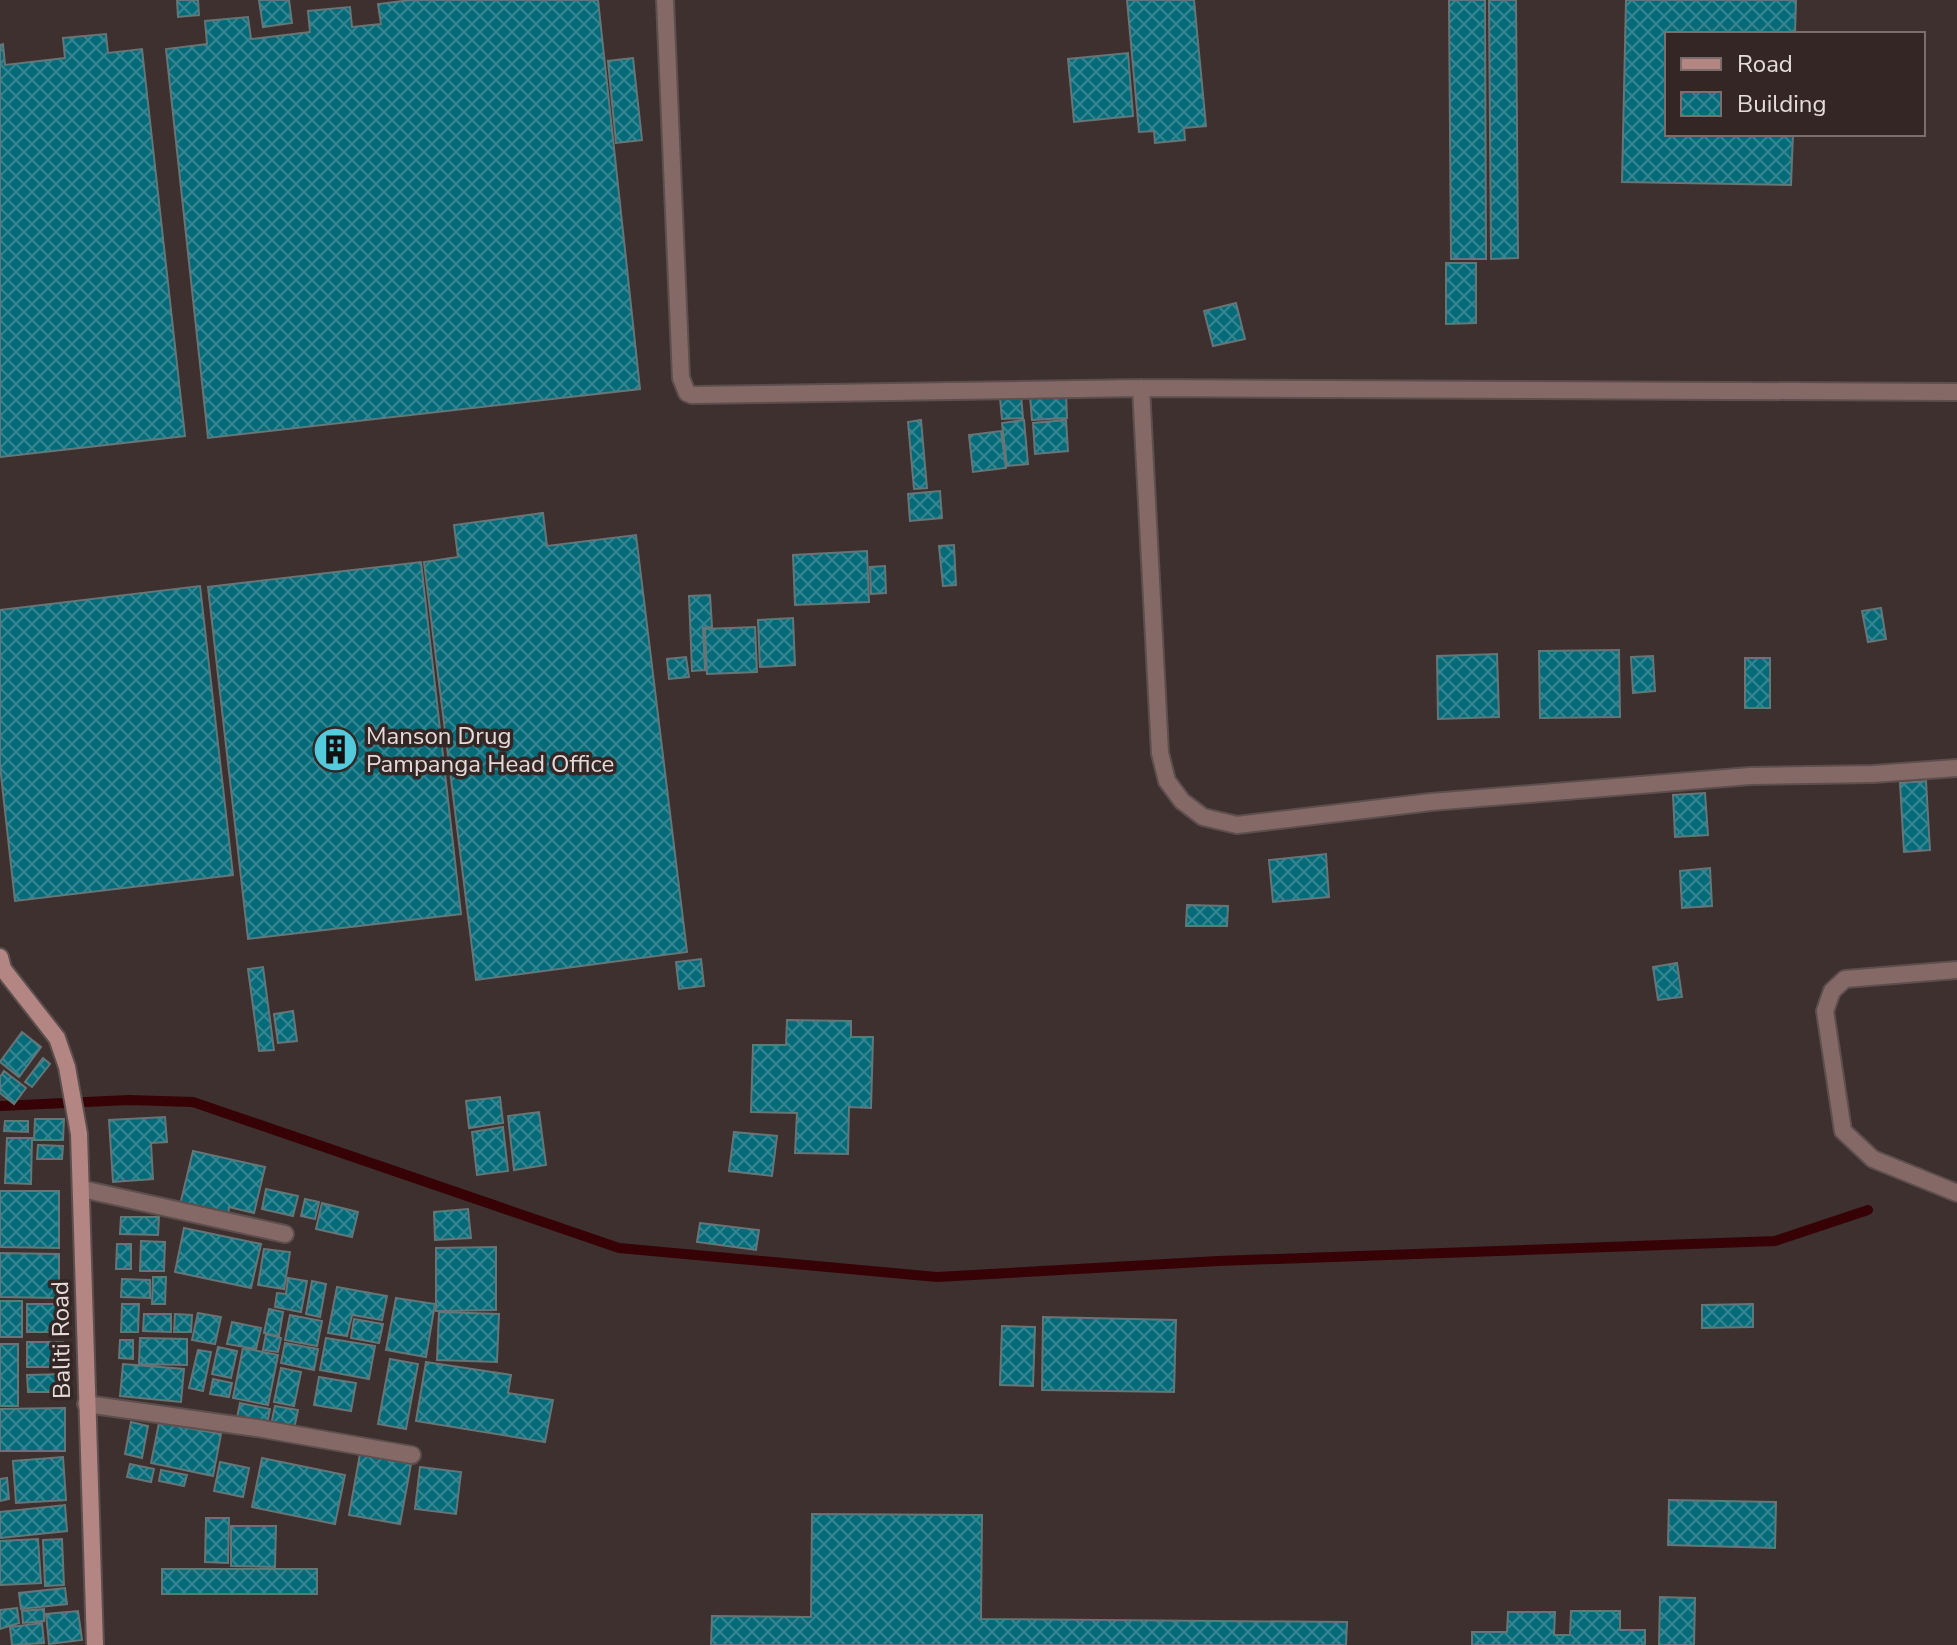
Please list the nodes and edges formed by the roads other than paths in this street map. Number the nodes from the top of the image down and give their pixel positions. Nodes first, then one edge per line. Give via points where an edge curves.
1 (665, 0) edge
2 (1141, 388) junction
3 (1957, 392) edge
4 (1957, 768) edge
5 (1, 964) edge
6 (1957, 970) edge
7 (82, 1189) junction
8 (1957, 1193) edge
9 (285, 1234) dead end
10 (86, 1404) junction
11 (412, 1455) dead end
12 (95, 1645) edge

1 - 2 street via 681,378 687,393
2 - 3 street
2 - 4 street via 1160,753 1167,781 1203,817 1237,825 1431,802 1750,776
5 - 7 main road, Baliti Road via 57,1038 79,1134
6 - 8 street via 1845,979 1832,991 1825,1011 1843,1131 1873,1159
7 - 9 street
7 - 10 main road, Baliti Road
10 - 11 street
10 - 12 main road, Baliti Road

